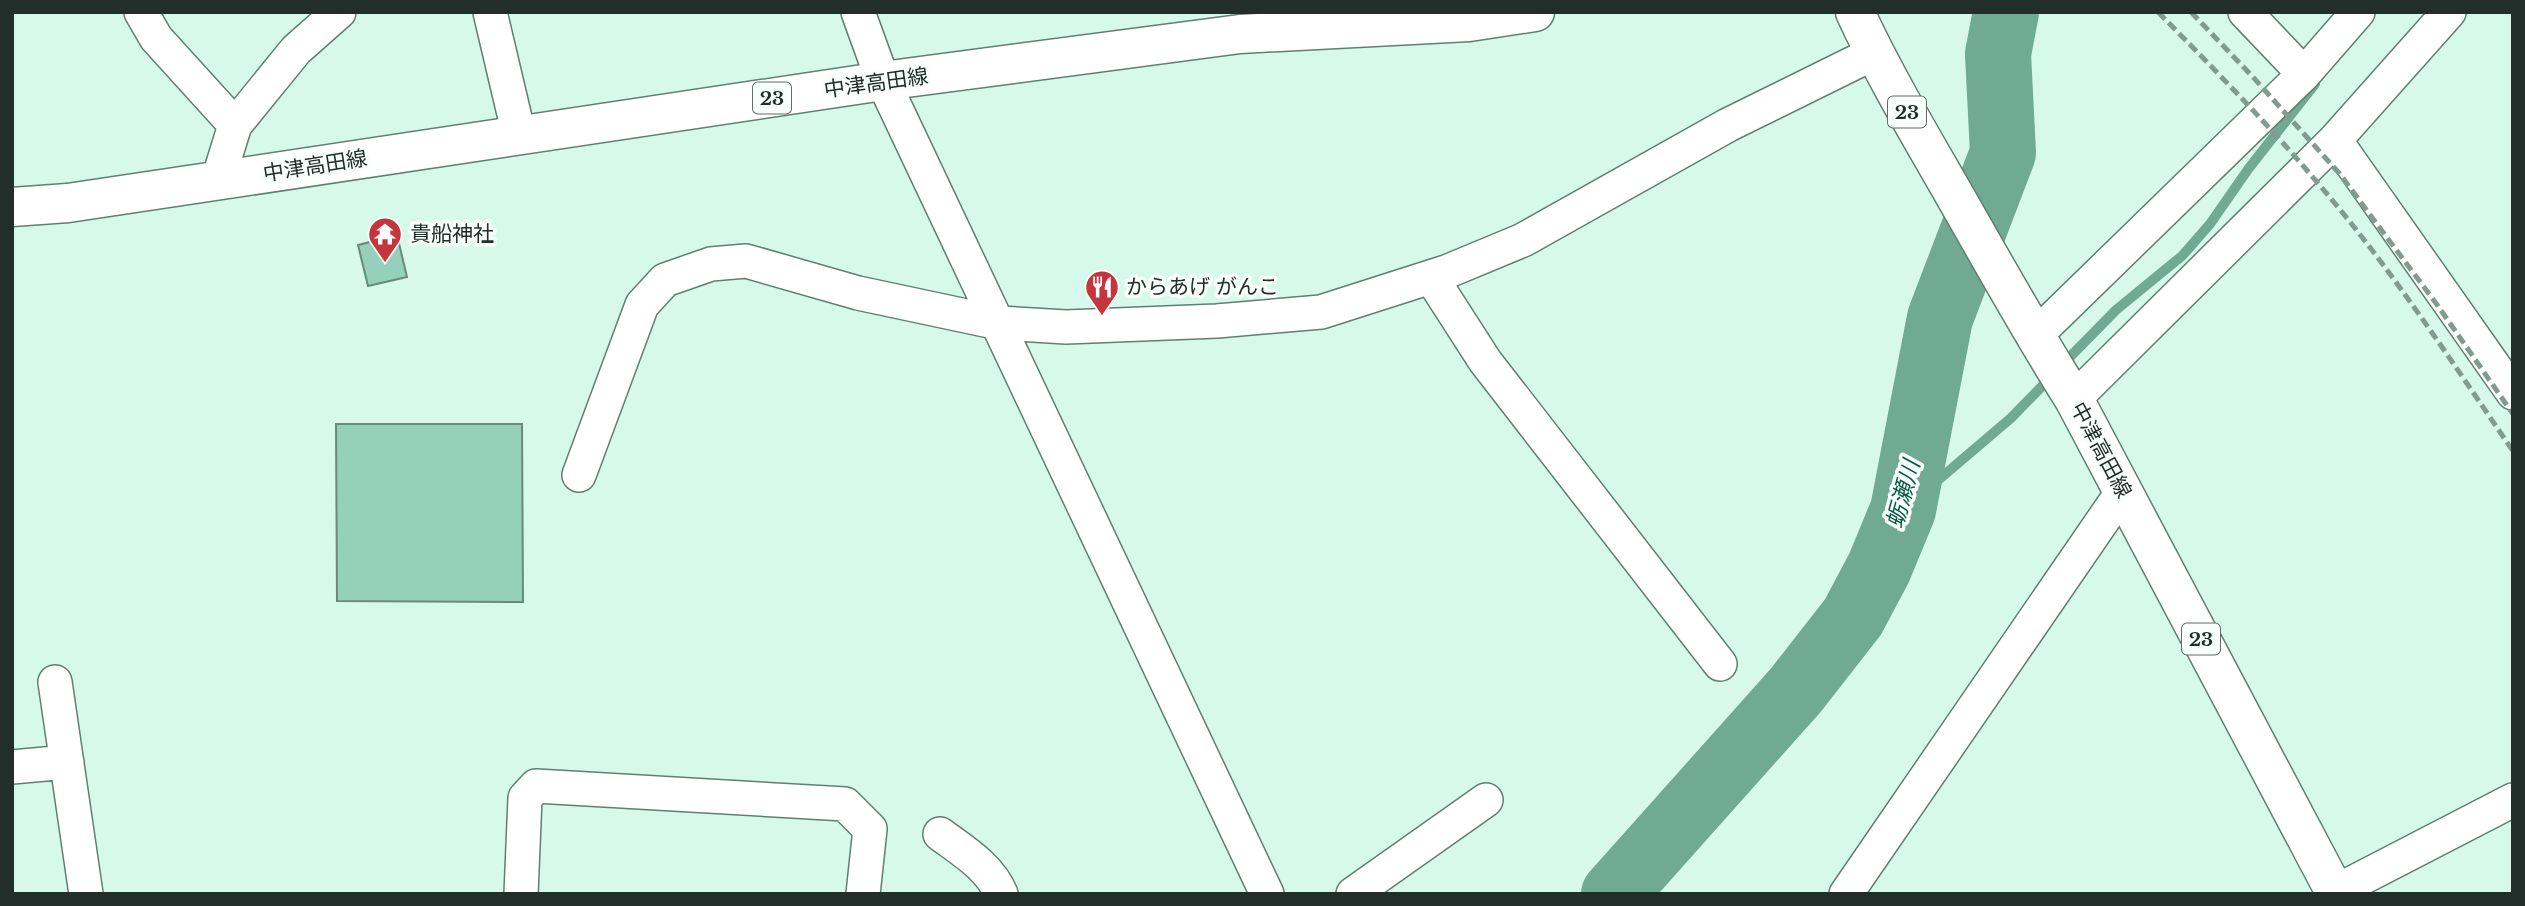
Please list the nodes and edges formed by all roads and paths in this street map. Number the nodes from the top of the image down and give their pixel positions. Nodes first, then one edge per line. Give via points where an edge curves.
1 (141, 12) edge
2 (339, 12) edge
3 (490, 12) edge
4 (858, 12) edge
5 (1535, 12) edge
6 (1855, 12) edge
7 (2245, 12) edge
8 (2358, 12) edge
9 (2449, 12) edge
10 (1874, 53) junction
11 (2304, 74) junction
12 (883, 81) junction
13 (235, 125) junction
14 (519, 135) junction
15 (2335, 140) junction
16 (218, 180) junction
17 (12, 207) edge
18 (1431, 277) junction
19 (999, 323) junction
20 (2040, 343) junction
21 (2070, 392) junction
22 (2513, 393) edge
23 (579, 475) dead end
24 (2123, 491) junction
25 (1720, 664) dead end
26 (55, 682) dead end
27 (67, 762) junction
28 (12, 767) edge
29 (1486, 800) dead end
30 (2513, 800) edge
31 (940, 834) dead end
32 (2335, 893) edge
33 (86, 894) edge
34 (521, 894) edge
35 (863, 894) edge
36 (1001, 894) edge
37 (1268, 894) edge
38 (1353, 894) edge
39 (1846, 894) edge

1 - 13 street via 156,38
2 - 13 street via 296,50
3 - 14 street
4 - 12 street
5 - 12 main road, 中津高田線 / 23 via 1469,22 1240,34
6 - 10 main road, 中津高田線 / 23
7 - 11 street
8 - 11 street
9 - 15 street
10 - 18 street via 1728,125 1523,240
10 - 20 main road, 中津高田線 / 23
11 - 20 street
12 - 14 main road, 中津高田線 / 23
12 - 19 street
13 - 16 street
14 - 16 main road, 中津高田線 / 23
15 - 21 street
15 - 22 street
16 - 17 main road, 中津高田線 / 23
18 - 19 street via 1321,312 1066,327
18 - 25 street via 1485,361
19 - 23 street via 858,293 746,261 710,264 664,280 642,304
19 - 37 street
20 - 21 main road, 中津高田線 / 23
21 - 24 main road, 中津高田線 / 23
24 - 32 main road, 中津高田線 / 23
24 - 39 street
26 - 27 street
27 - 28 street
27 - 33 street
29 - 38 street
30 - 32 street
31 - 36 street via 975,860
34 - 35 street via 525,798 536,786 845,804 870,828

